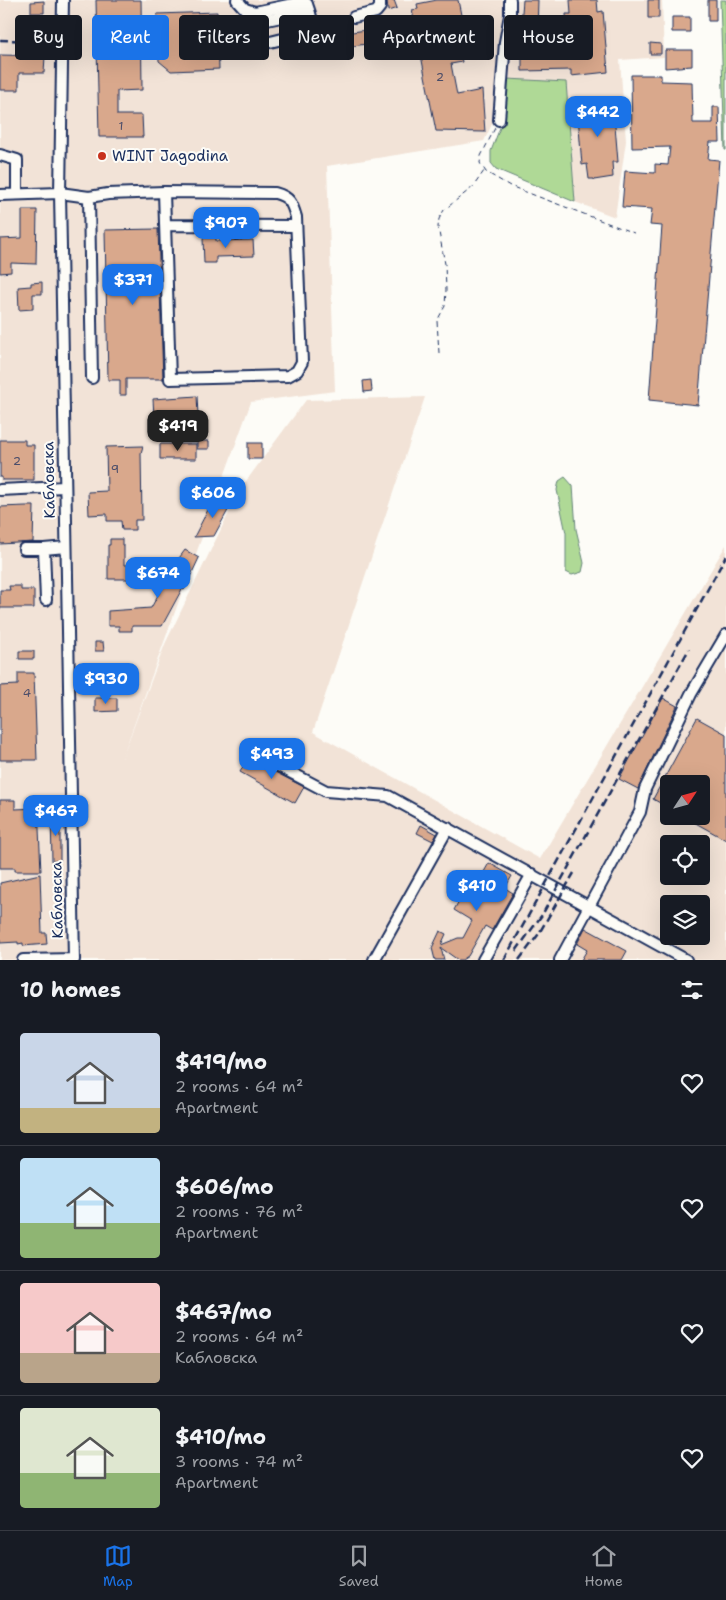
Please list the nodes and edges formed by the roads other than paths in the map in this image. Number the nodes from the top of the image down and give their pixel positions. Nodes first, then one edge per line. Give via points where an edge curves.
1 (63, 0) edge
2 (237, 0) edge
3 (380, 0) edge
4 (510, 0) edge
5 (297, 1) edge
6 (250, 11) junction
7 (309, 11) junction
8 (251, 15) edge
9 (354, 17) dead end
10 (269, 20) edge
11 (269, 42) edge
12 (498, 120) road end
13 (0, 155) edge
14 (60, 192) junction
15 (164, 192) junction
16 (17, 194) junction
17 (0, 195) edge
18 (89, 197) junction
19 (165, 225) junction
20 (296, 226) junction
21 (92, 378) dead end
22 (64, 487) junction
23 (0, 490) edge
24 (66, 547) junction
25 (24, 549) dead end
26 (44, 549) junction
27 (46, 600) dead end
28 (726, 635) edge
29 (250, 751) dead end
30 (448, 828) junction
31 (532, 874) junction
32 (589, 906) junction
33 (74, 959) edge
34 (23, 960) edge
35 (374, 960) edge
36 (483, 960) edge
37 (560, 960) edge
38 (686, 960) edge

1 - 14 street, Кабловска
2 - 6 street
3 - 9 street via 376,12
4 - 12 street
5 - 6 street
5 - 7 street via 307,4
6 - 8 street
7 - 10 street
7 - 11 street via 311,30
13 - 16 street via 17,160
14 - 16 street
14 - 18 street
14 - 22 street, Кабловска
15 - 18 street
15 - 19 street
15 - 20 street via 275,193 292,204
16 - 17 street
18 - 21 street
19 - 20 street
19 - 20 street via 170,379 288,376 297,371 302,362
22 - 23 street
22 - 24 street, Кабловска
24 - 26 street
24 - 33 street, Кабловска
25 - 26 street
26 - 27 street
28 - 32 street via 691,694 645,789 640,812
29 - 30 street via 326,791 388,796
30 - 31 street
30 - 35 street
31 - 32 street
31 - 36 street
32 - 37 street
32 - 38 street
33 - 34 street

